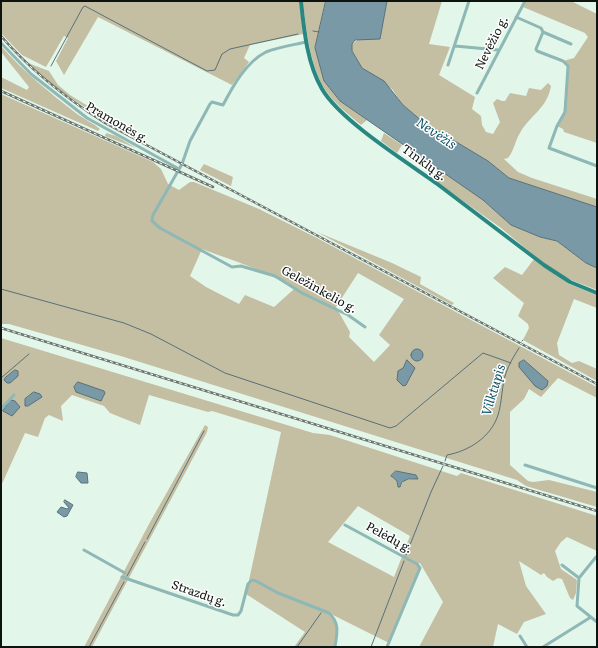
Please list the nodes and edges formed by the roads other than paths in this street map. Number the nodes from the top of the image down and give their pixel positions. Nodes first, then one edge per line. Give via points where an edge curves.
1 (301, 1) edge
2 (469, 1) edge
3 (524, 1) edge
4 (516, 17) junction
5 (543, 32) junction
6 (306, 42) junction
7 (1, 43) edge
8 (571, 44) dead end
9 (456, 46) junction
10 (498, 50) junction
11 (448, 66) dead end
12 (477, 93) dead end
13 (597, 166) edge
14 (179, 169) junction
15 (597, 293) edge
16 (365, 327) dead end
17 (14, 395) dead end
18 (1, 409) edge
19 (525, 465) dead end
20 (597, 488) edge
21 (345, 525) dead end
22 (84, 550) dead end
23 (596, 557) dead end
24 (562, 566) dead end
25 (579, 578) junction
26 (591, 617) junction
27 (597, 622) edge
28 (520, 636) dead end
29 (335, 647) edge
30 (387, 647) edge
31 (527, 647) edge
32 (543, 647) edge

1 - 6 main road, Tinklų g.
2 - 9 street
3 - 4 street, Nevėžio g.
4 - 5 street via 541,28
4 - 10 street, Nevėžio g.
5 - 8 street
5 - 13 street via 537,51 563,61 568,66 565,112 549,148
6 - 14 street via 267,52 257,58 232,89 223,105 212,102 190,141
6 - 15 main road, Tinklų g. via 321,88 349,117 544,265 570,282
7 - 14 street, Pramonės g. via 31,74 87,118
9 - 10 street
9 - 11 street
10 - 12 street, Nevėžio g.
14 - 16 street, Geležinkelio g. via 152,218 156,226 232,267 241,266 263,271 348,315
17 - 18 street
19 - 20 street
21 - 30 street, Pelėdų g. via 417,564 420,570
22 - 29 street, Strazdų g. via 124,575 233,615 241,612 248,584 252,580 256,581 278,593 319,608 335,618 338,630
23 - 25 street
24 - 25 street
25 - 26 street via 577,606
26 - 27 street
26 - 32 street
28 - 31 street

